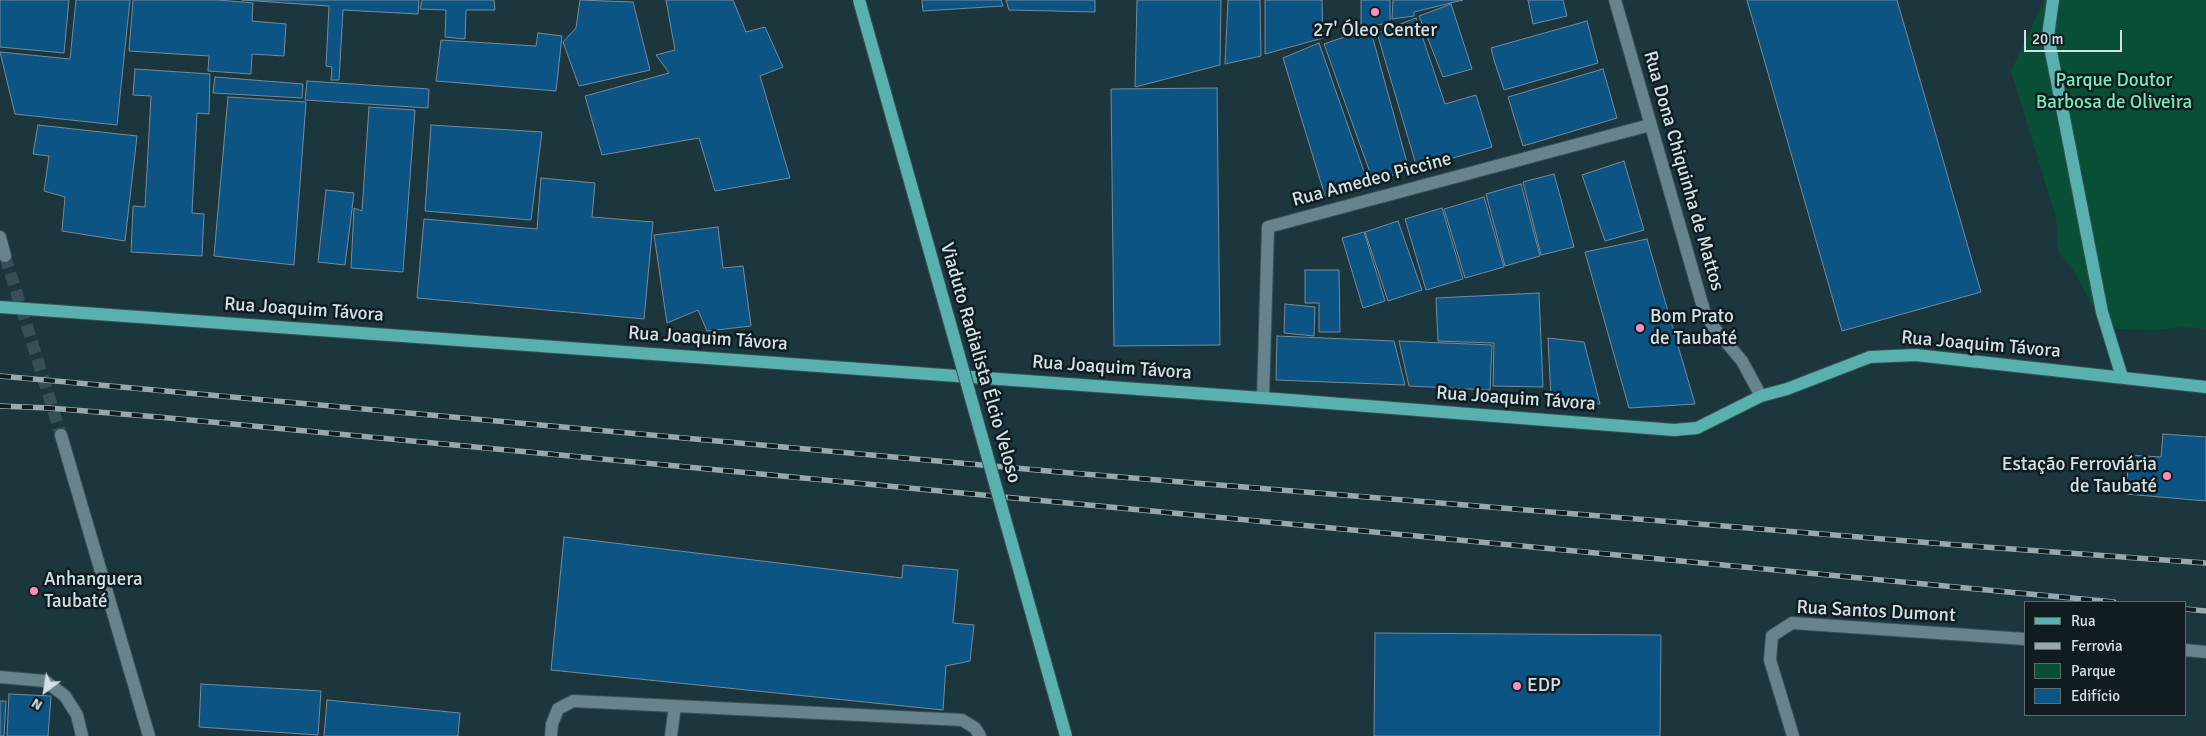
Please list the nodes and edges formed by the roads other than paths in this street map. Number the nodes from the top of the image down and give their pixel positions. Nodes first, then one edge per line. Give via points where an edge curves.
1 (859, 0) edge
2 (1614, 0) edge
3 (2053, 0) edge
4 (1650, 125) junction
5 (0, 237) edge
6 (5, 256) dead end
7 (0, 307) edge
8 (2122, 377) junction
9 (2206, 388) edge
10 (1761, 396) junction
11 (1263, 398) junction
12 (61, 435) tunnel mouth
13 (2024, 639) edge
14 (2186, 650) edge
15 (2206, 652) edge
16 (0, 677) edge
17 (674, 706) junction
18 (82, 736) edge
19 (149, 736) edge
20 (551, 736) edge
21 (671, 736) edge
22 (980, 736) edge
23 (1066, 736) edge
24 (1793, 736) edge

1 - 23 main road, Viaduto Radialista Élcio Veloso, bridge
2 - 4 street, Rua Dona Chiquinha de Mattos
3 - 8 main road via 2048,36 2102,312
4 - 10 street, Rua Dona Chiquinha de Mattos via 1705,314 1742,361
4 - 11 street, Rua Amedeo Piccine via 1268,227
5 - 6 street
7 - 11 main road, Rua Joaquim Távora
8 - 9 main road, Rua Joaquim Távora
8 - 10 main road, Rua Joaquim Távora via 1916,355 1870,357
10 - 11 main road, Rua Joaquim Távora via 1696,428 1674,430
12 - 19 street
13 - 24 street, Rua Santos Dumont via 1792,623 1772,636 1770,660
14 - 15 street
16 - 18 street via 44,681 65,696 77,715
17 - 20 street via 573,701 558,709
17 - 21 street
17 - 22 street via 962,720 975,728

